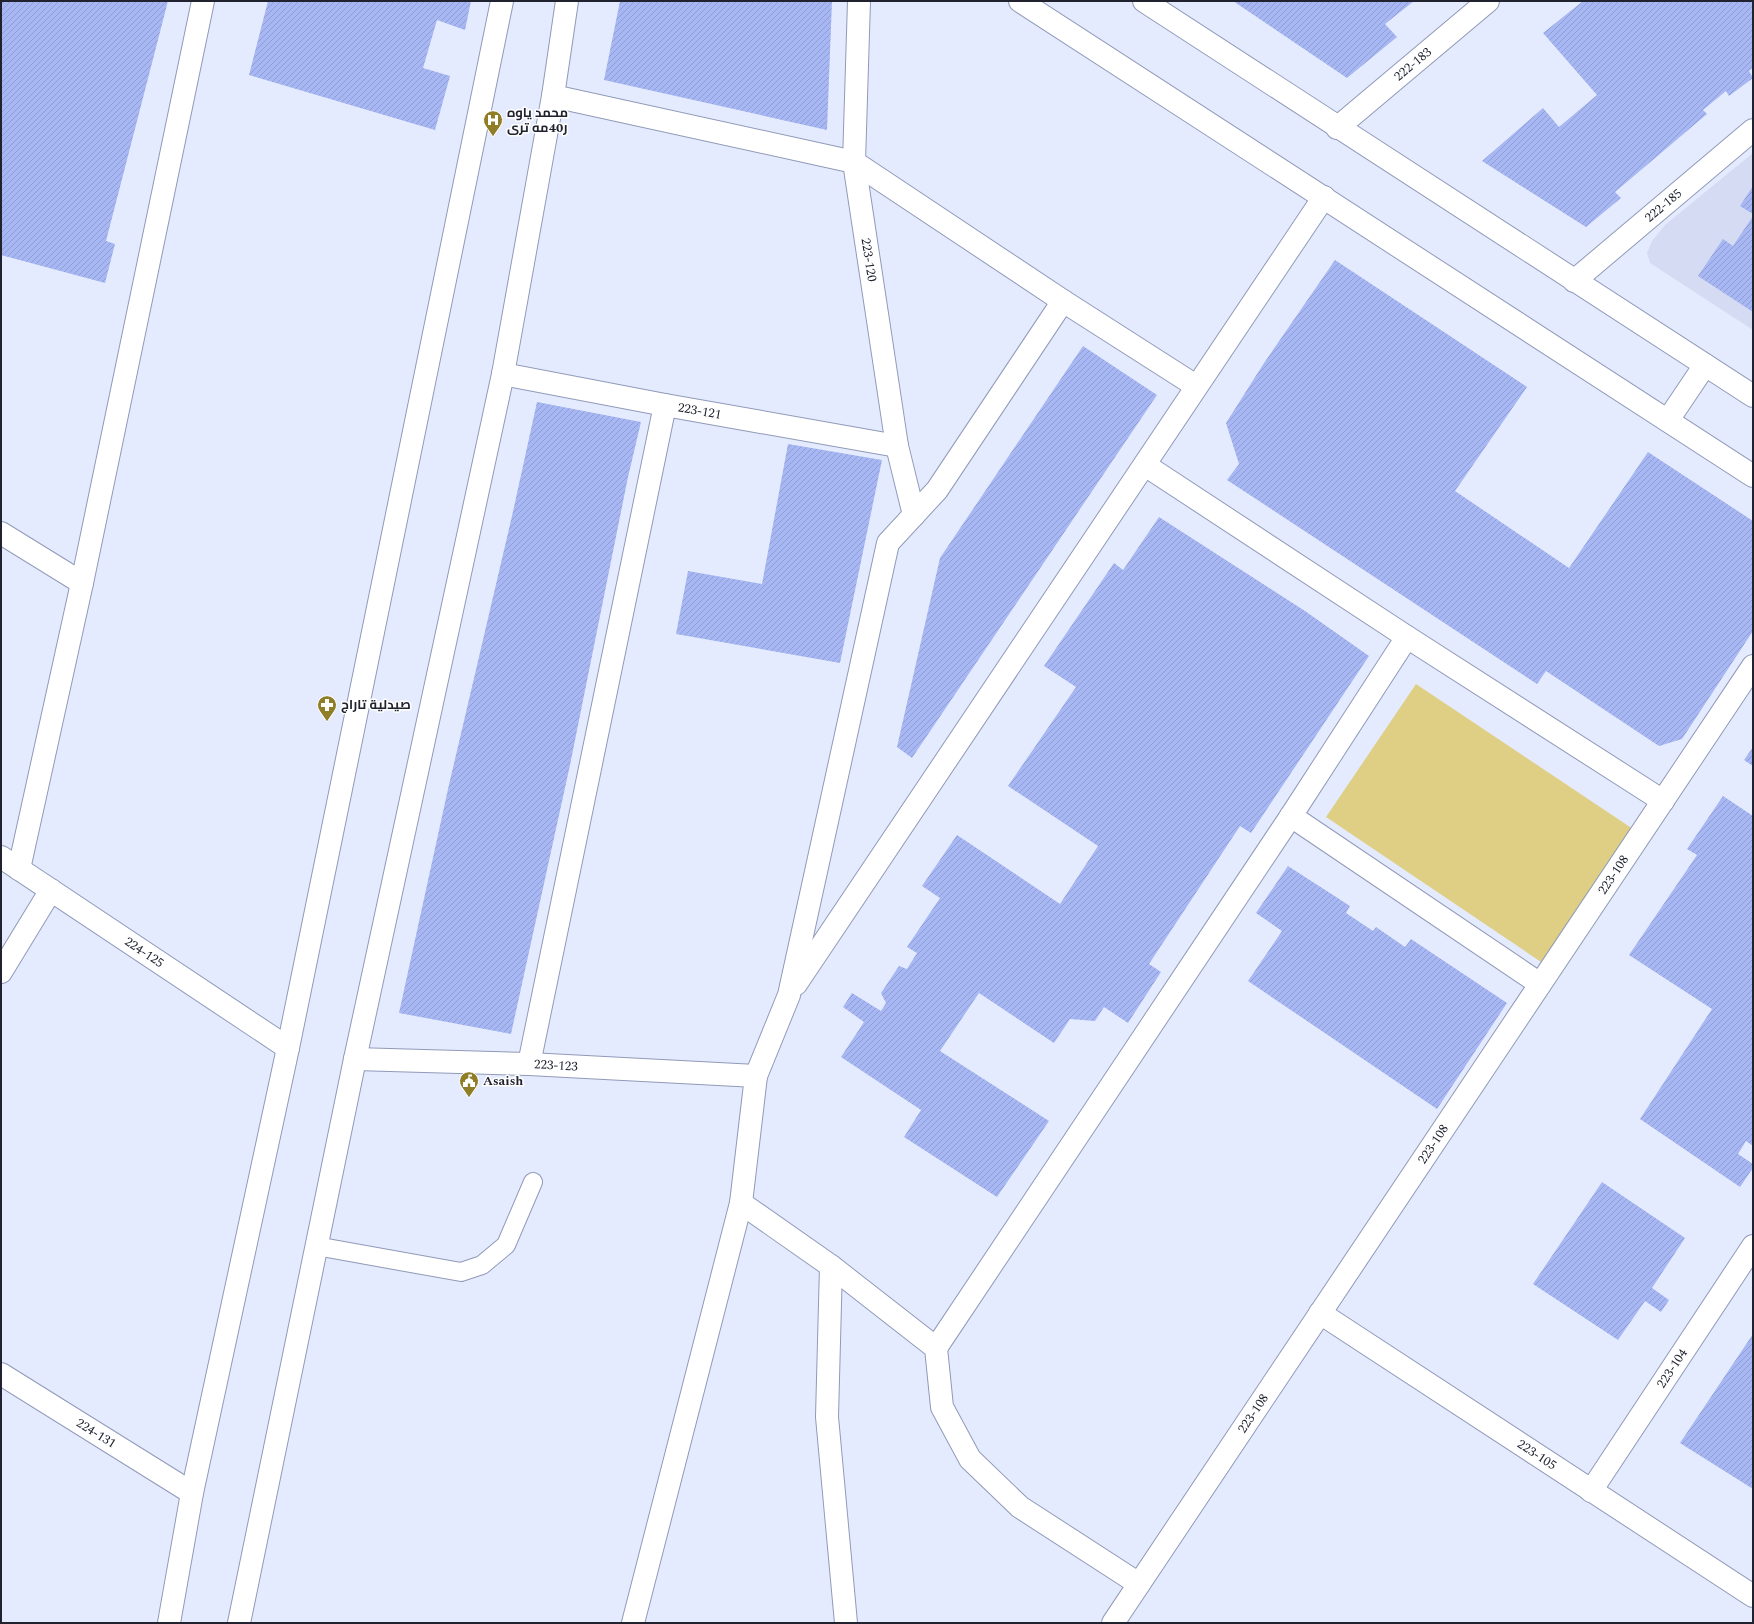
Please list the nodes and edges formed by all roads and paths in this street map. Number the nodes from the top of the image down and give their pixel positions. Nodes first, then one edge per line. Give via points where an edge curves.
1 (203, 1) edge
2 (502, 1) edge
3 (567, 1) edge
4 (859, 1) edge
5 (1020, 1) edge
6 (1144, 1) edge
7 (1488, 1) edge
8 (553, 96) junction
9 (1337, 128) junction
10 (1753, 130) edge
11 (854, 162) junction
12 (1324, 197) junction
13 (1574, 281) junction
14 (1063, 301) junction
15 (1705, 365) junction
16 (503, 374) junction
17 (1196, 386) junction
18 (1753, 396) edge
19 (665, 405) junction
20 (1668, 420) junction
21 (898, 446) junction
22 (1145, 465) junction
23 (1753, 476) edge
24 (914, 515) junction
25 (1, 533) edge
26 (82, 583) junction
27 (1407, 637) junction
28 (1753, 666) edge
29 (1663, 801) junction
30 (1291, 816) junction
31 (1, 857) edge
32 (19, 869) junction
33 (51, 890) junction
34 (1, 972) edge
35 (1540, 984) junction
36 (789, 995) junction
37 (288, 1048) junction
38 (355, 1059) junction
39 (529, 1064) junction
40 (756, 1076) junction
41 (533, 1182) dead end
42 (741, 1203) junction
43 (316, 1246) junction
44 (1753, 1246) edge
45 (831, 1266) junction
46 (1320, 1313) junction
47 (936, 1348) junction
48 (1, 1374) edge
49 (1591, 1491) junction
50 (192, 1493) junction
51 (1139, 1584) junction
52 (1753, 1596) edge
53 (169, 1623) edge
54 (238, 1623) edge
55 (633, 1623) edge
56 (846, 1623) edge
57 (1113, 1623) edge

1 - 26 street
2 - 37 street
3 - 8 street
4 - 11 street, 223-120
5 - 12 street
6 - 9 street
7 - 9 street, 222-183
8 - 11 street
8 - 16 street
9 - 13 street
10 - 13 street, 222-185
11 - 14 street
11 - 21 street, 223-120
12 - 17 street
12 - 20 street
13 - 15 street
14 - 17 street
14 - 24 street via 937,490
15 - 18 street
15 - 20 street
16 - 19 street, 223-121
16 - 38 street
17 - 22 street
19 - 21 street, 223-121
19 - 39 street
20 - 23 street
21 - 24 street, 223-120
22 - 27 street
22 - 36 street
24 - 36 street via 888,543
25 - 26 street
26 - 32 street
27 - 29 street
27 - 30 street
28 - 29 street, 223-108
29 - 35 street, 223-108
30 - 35 street
30 - 47 street
31 - 32 street, 224-125
32 - 33 street, 224-125
33 - 34 street
33 - 37 street, 224-125
35 - 46 street, 223-108
36 - 40 street
37 - 50 street
38 - 39 street, 223-123
38 - 43 street
39 - 40 street, 223-123
40 - 42 street
41 - 43 lane via 506,1245 482,1265 461,1272
42 - 45 street
42 - 55 street
43 - 54 street
44 - 49 street, 223-104
45 - 47 street
45 - 56 street via 827,1417
46 - 49 street, 223-105
46 - 51 street, 223-108
47 - 51 street via 942,1407 970,1459 1020,1507
48 - 50 street, 224-131
49 - 52 street, 223-105
50 - 53 street
51 - 57 street, 223-108

